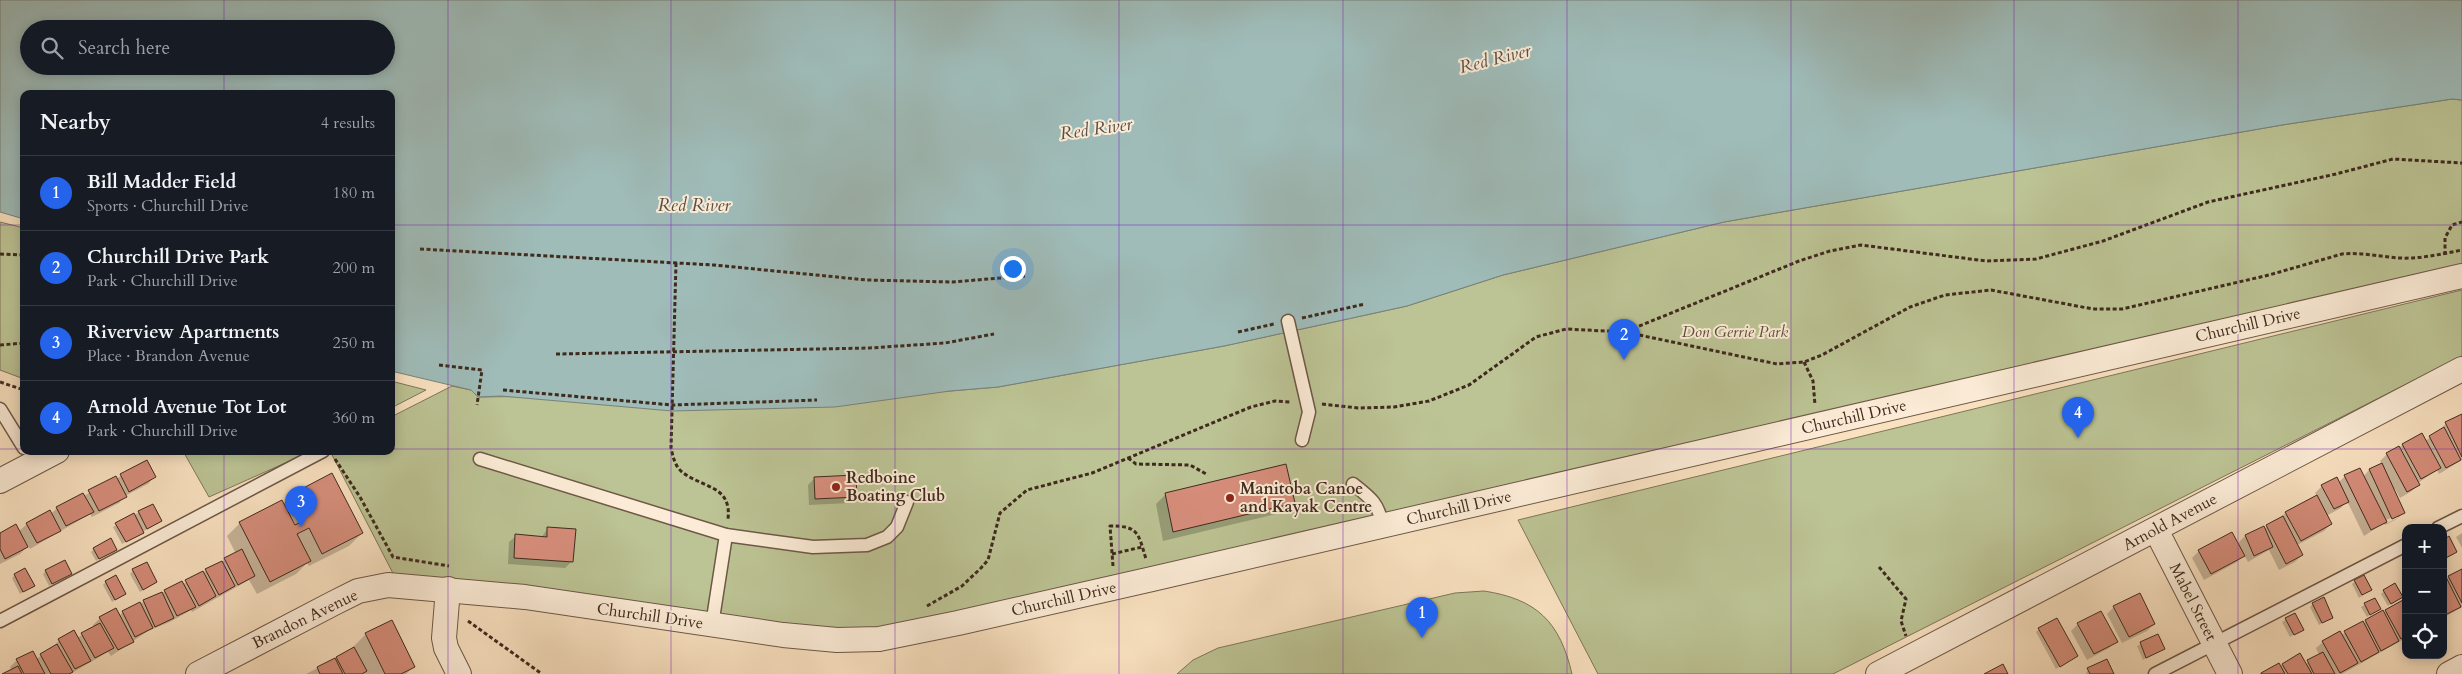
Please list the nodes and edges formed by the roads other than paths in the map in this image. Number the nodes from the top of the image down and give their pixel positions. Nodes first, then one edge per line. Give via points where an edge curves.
1 (2456, 277) edge
2 (1288, 321) dead end
3 (2462, 369) edge
4 (0, 409) edge
5 (1302, 440) dead end
6 (20, 441) edge
7 (27, 455) edge
8 (324, 455) edge
9 (480, 459) dead end
10 (0, 481) edge
11 (1353, 484) dead end
12 (908, 502) dead end
13 (2462, 516) edge
14 (2446, 524) edge
15 (1383, 526) junction
16 (2156, 530) junction
17 (726, 535) junction
18 (2402, 547) edge
19 (450, 578) junction
20 (0, 620) edge
21 (712, 625) junction
22 (2214, 644) junction
23 (2462, 667) edge
24 (198, 674) edge
25 (458, 674) edge
26 (1878, 674) edge
27 (2156, 674) edge
28 (2230, 674) edge
29 (2449, 674) edge

1 - 15 street, Churchill Drive
2 - 5 lane via 1309,412
3 - 16 street, Arnold Avenue
4 - 6 lane
7 - 10 street
8 - 20 lane
9 - 17 lane
11 - 15 lane via 1370,496 1379,508
12 - 17 lane via 897,527 886,537 867,545 813,546
13 - 14 lane
15 - 21 street, Churchill Drive via 879,639 837,640
16 - 22 street, Mabel Street
16 - 26 street, Arnold Avenue
17 - 21 lane
18 - 22 lane
19 - 21 street, Churchill Drive via 525,597
19 - 24 street, Brandon Avenue via 358,591
19 - 25 street via 444,638
22 - 27 lane
22 - 28 street, Mabel Street
23 - 29 street

